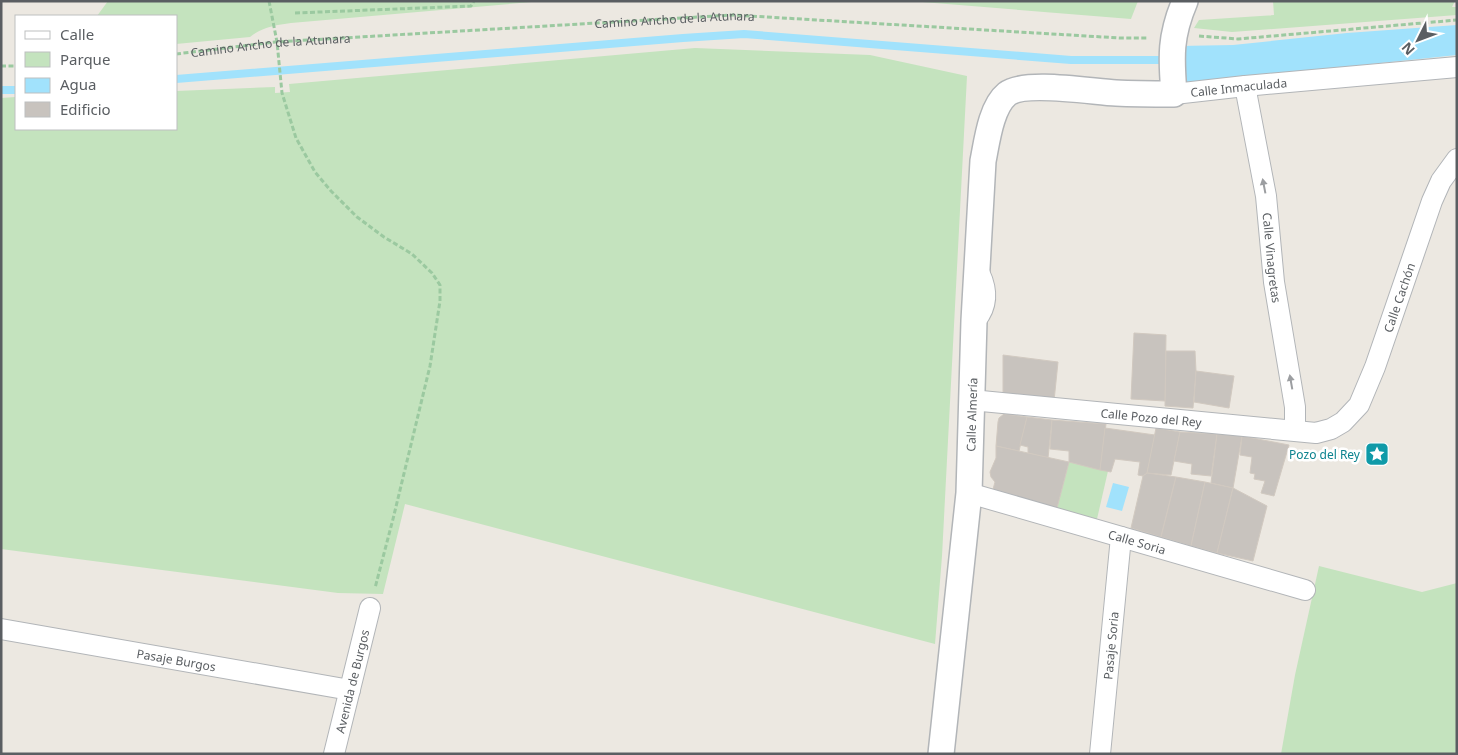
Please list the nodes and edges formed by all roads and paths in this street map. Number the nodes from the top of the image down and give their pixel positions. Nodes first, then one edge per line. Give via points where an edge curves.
1 (270, 1) edge
2 (474, 1) edge
3 (1185, 1) edge
4 (295, 13) dead end
5 (1457, 20) edge
6 (1173, 40) junction
7 (277, 42) junction
8 (178, 54) edge
9 (1, 66) edge
10 (15, 66) edge
11 (1457, 67) edge
12 (1245, 86) junction
13 (1020, 88) joint
14 (1173, 90) junction
15 (1457, 159) edge
16 (971, 400) junction
17 (1331, 429) joint
18 (1295, 430) junction
19 (969, 493) junction
20 (1121, 536) junction
21 (1306, 590) dead end
22 (370, 608) joint
23 (1, 629) edge
24 (350, 690) junction
25 (334, 754) edge
26 (941, 754) edge
27 (1100, 754) edge

1 - 7 path
2 - 4 path via 471,6
3 - 6 street
5 - 6 path, Camino Ancho de la Atunara via 1238,38
6 - 7 path, Camino Ancho de la Atunara via 733,15
6 - 14 street
7 - 8 path, Camino Ancho de la Atunara
7 - 22 path via 282,93 296,138 314,172 364,222 412,254 440,285 430,366
9 - 10 path
11 - 12 street, Calle Inmaculada
12 - 14 street, Calle Inmaculada
18 -> 12 street, Calle Vinagretas via 1295,407 1275,290 1266,196
13 - 14 street, Calle Inmaculada via 1116,93
13 - 16 street, Calle Almería via 1014,89 999,103 983,161
15 - 17 street, Calle Cachón via 1432,201 1359,405 1344,422
16 - 18 street, Calle Pozo del Rey
16 - 19 street, Calle Almería
17 - 18 street, Calle Pozo del Rey via 1316,434
19 - 20 street, Calle Soria
19 - 26 street, Calle Almería
20 - 21 street, Calle Soria
20 - 27 street, Pasaje Soria
22 - 24 street, Avenida de Burgos
23 - 24 street, Pasaje Burgos
24 - 25 street, Avenida de Burgos

